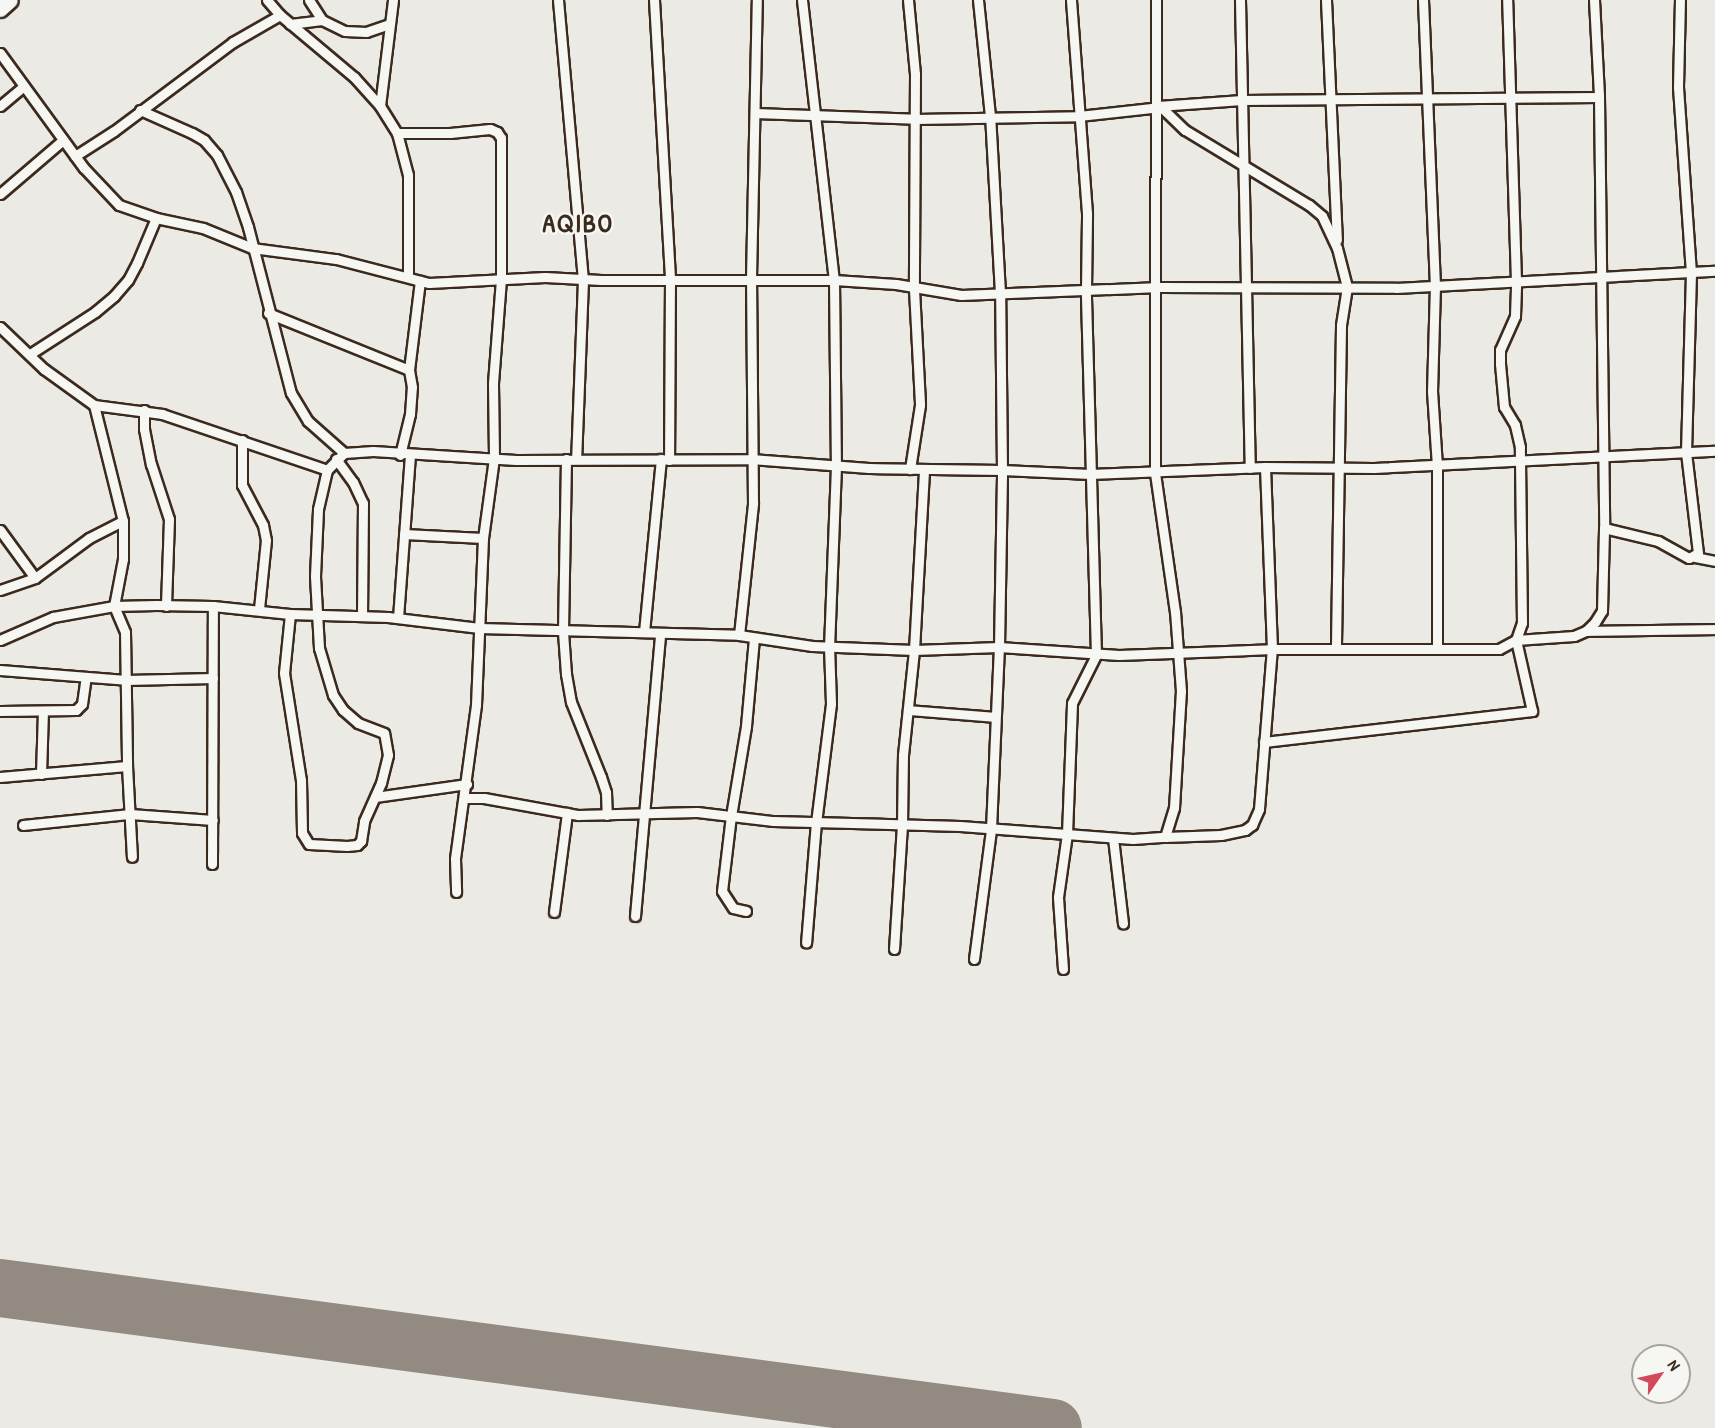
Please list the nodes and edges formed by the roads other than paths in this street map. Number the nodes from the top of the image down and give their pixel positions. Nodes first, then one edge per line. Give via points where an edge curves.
1 (10, 0) edge
2 (267, 0) edge
3 (309, 0) edge
4 (393, 0) edge
5 (558, 0) edge
6 (654, 0) edge
7 (757, 0) edge
8 (802, 0) edge
9 (908, 0) edge
10 (978, 0) edge
11 (1071, 0) edge
12 (1156, 0) edge
13 (1240, 0) edge
14 (1326, 0) edge
15 (1423, 0) edge
16 (1507, 0) edge
17 (1594, 0) edge
18 (1680, 0) edge
19 (0, 9) edge
20 (280, 15) junction
21 (322, 20) junction
22 (290, 24) junction
23 (389, 24) junction
24 (0, 53) edge
25 (24, 86) junction
26 (1427, 97) junction
27 (1599, 97) junction
28 (1510, 98) junction
29 (1330, 99) junction
30 (1242, 100) junction
31 (0, 106) edge
32 (380, 106) junction
33 (1156, 106) junction
34 (140, 110) junction
35 (755, 113) junction
36 (815, 115) junction
37 (990, 116) junction
38 (1079, 116) junction
39 (915, 119) junction
40 (397, 133) junction
41 (63, 140) junction
42 (75, 156) junction
43 (1244, 164) junction
44 (0, 194) edge
45 (156, 218) junction
46 (252, 248) junction
47 (1337, 248) junction
48 (1715, 271) edge
49 (1691, 273) junction
50 (1600, 276) junction
51 (408, 277) junction
52 (501, 279) junction
53 (670, 279) junction
54 (751, 279) junction
55 (583, 280) junction
56 (834, 280) junction
57 (420, 281) junction
58 (1516, 281) junction
59 (1435, 285) junction
60 (1156, 287) junction
61 (1246, 287) junction
62 (1347, 287) junction
63 (914, 289) junction
64 (1086, 289) junction
65 (1000, 293) junction
66 (268, 313) junction
67 (0, 327) edge
68 (30, 354) junction
69 (409, 370) junction
70 (94, 405) junction
71 (144, 410) junction
72 (242, 440) junction
73 (1715, 451) edge
74 (1686, 452) junction
75 (405, 455) junction
76 (340, 456) junction
77 (1602, 456) junction
78 (494, 458) junction
79 (566, 459) junction
80 (576, 459) junction
81 (665, 459) junction
82 (751, 459) junction
83 (1518, 463) junction
84 (836, 466) junction
85 (1337, 466) junction
86 (1437, 466) junction
87 (1265, 467) junction
88 (1250, 468) junction
89 (910, 469) junction
90 (327, 470) junction
91 (924, 470) junction
92 (1002, 470) junction
93 (1090, 474) junction
94 (1155, 474) junction
95 (123, 521) junction
96 (1604, 528) junction
97 (0, 530) edge
98 (404, 534) junction
99 (483, 538) junction
100 (1695, 557) junction
101 (1715, 561) edge
102 (35, 578) junction
103 (0, 590) edge
104 (114, 606) junction
105 (166, 606) junction
106 (213, 606) junction
107 (259, 609) junction
108 (290, 614) junction
109 (317, 614) junction
110 (362, 616) junction
111 (398, 618) junction
112 (479, 628) junction
113 (1715, 629) edge
114 (1586, 631) junction
115 (563, 632) junction
116 (644, 632) junction
117 (660, 634) junction
118 (740, 635) junction
119 (754, 638) junction
120 (0, 640) edge
121 (1516, 640) junction
122 (829, 646) junction
123 (999, 647) junction
124 (1437, 648) junction
125 (1272, 649) junction
126 (1336, 649) junction
127 (914, 650) junction
128 (1179, 652) junction
129 (1096, 655) junction
130 (0, 670) edge
131 (86, 677) junction
132 (213, 678) junction
133 (126, 680) junction
134 (908, 710) junction
135 (0, 711) edge
136 (43, 712) junction
137 (995, 717) junction
138 (1264, 742) junction
139 (127, 766) junction
140 (41, 774) junction
141 (0, 777) edge
142 (467, 784) junction
143 (375, 797) junction
144 (465, 798) junction
145 (567, 813) junction
146 (642, 813) junction
147 (130, 814) junction
148 (607, 815) junction
149 (731, 816) junction
150 (213, 820) junction
151 (816, 822) junction
152 (23, 825) dead end
153 (902, 825) junction
154 (991, 829) junction
155 (1067, 834) junction
156 (1165, 837) junction
157 (1113, 838) junction
158 (132, 857) dead end
159 (212, 864) dead end
160 (456, 892) dead end
161 (746, 911) dead end
162 (554, 912) dead end
163 (635, 916) dead end
164 (1123, 923) dead end
165 (806, 943) dead end
166 (894, 949) dead end
167 (974, 959) dead end
168 (1063, 969) dead end

1 - 19 highway
2 - 20 street
3 - 21 street
4 - 23 street
5 - 55 street
6 - 53 street
7 - 35 street
8 - 36 street
9 - 39 street
10 - 37 street
11 - 38 street
12 - 33 street
13 - 30 street
14 - 29 street
15 - 26 street
16 - 28 street
17 - 27 street
18 - 49 street via 1678,87
20 - 22 street
20 - 34 street via 233,42
21 - 22 street
21 - 23 street via 357,33
22 - 32 street via 354,77
23 - 32 street
24 - 25 street
25 - 31 street
25 - 41 street
26 - 28 street
26 - 29 street
26 - 59 street
27 - 28 street
27 - 50 street
28 - 58 street
29 - 30 street
29 - 47 street
30 - 33 street
30 - 43 street
32 - 40 street
33 - 38 street
33 - 43 street via 1166,109 1185,130
33 - 60 street
34 - 42 street
34 - 46 street via 204,140 217,155 236,192
35 - 36 street
35 - 54 street
36 - 39 street
36 - 56 street
37 - 38 street
37 - 39 street
37 - 65 street
38 - 64 street via 1087,213
39 - 63 street
40 - 51 street via 408,175
40 - 52 street via 475,129 497,132 501,138 503,172
41 - 42 street
41 - 44 street
42 - 45 street via 108,197
43 - 47 street via 1322,216
43 - 61 street
45 - 46 street via 203,228
45 - 68 street via 128,280 114,296
46 - 51 street via 336,259
46 - 66 street
47 - 62 street
48 - 49 street
49 - 50 street
49 - 74 street
50 - 58 street
50 - 77 street
51 - 57 street
52 - 55 street
52 - 57 street via 441,284
52 - 78 street via 493,384
53 - 54 street
53 - 55 street
53 - 81 street
54 - 56 street
54 - 82 street
55 - 80 street
56 - 63 street
56 - 84 street
57 - 69 street
58 - 59 street
58 - 83 street via 1515,316 1500,350 1500,364 1504,407 1518,435
59 - 62 street
59 - 86 street via 1432,391
60 - 61 street
60 - 64 street
60 - 94 street
61 - 62 street
61 - 88 street
62 - 85 street via 1341,326
63 - 65 street via 961,295
63 - 89 street via 920,405
64 - 65 street
64 - 93 street
65 - 92 street
66 - 69 street
66 - 76 street via 295,402
67 - 68 street
68 - 70 street via 44,369
69 - 75 street via 412,387
70 - 71 street
70 - 95 street
71 - 72 street
71 - 105 street via 151,464 170,519
72 - 90 street
72 - 107 street via 243,485 263,525 266,540
73 - 74 street
74 - 77 street
74 - 100 street via 1698,553
75 - 76 street via 373,451
75 - 78 street
75 - 98 street
76 - 90 street
76 - 110 street via 363,503
77 - 83 street
77 - 96 street
78 - 79 street
78 - 99 street
79 - 80 street
79 - 115 street
80 - 81 street
81 - 82 street
81 - 116 street
82 - 84 street
82 - 118 street via 753,503
83 - 86 street
83 - 121 street via 1521,623
84 - 89 street
84 - 122 street
85 - 86 street
85 - 87 street
85 - 126 street
86 - 124 street
87 - 88 street
87 - 125 street
88 - 94 street
89 - 91 street
90 - 109 street via 316,520
91 - 92 street
91 - 127 street
92 - 93 street
92 - 123 street
93 - 94 street
93 - 129 street
94 - 128 street
95 - 102 street via 89,538
95 - 104 street via 123,559
96 - 100 street via 1658,541 1689,558
96 - 114 street via 1602,610
97 - 102 street
98 - 99 street
98 - 111 street
99 - 112 street
100 - 101 street
102 - 103 street
104 - 105 street
104 - 120 street via 53,617
104 - 133 street via 124,632
105 - 106 street
106 - 107 street
106 - 132 street
107 - 108 street
108 - 109 street
108 - 143 street via 284,672 302,780 304,840 309,844 357,845
109 - 110 street
109 - 143 street via 319,648 333,695 358,723 384,733 387,741 388,755
110 - 111 street
111 - 112 street
112 - 115 street
112 - 142 street via 478,686
113 - 114 street
114 - 121 street via 1574,636
115 - 116 street
115 - 148 street via 571,702 602,777
116 - 117 street
117 - 118 street
117 - 146 street
118 - 119 street
119 - 122 street
119 - 149 street via 746,726
121 - 124 street via 1499,649
121 - 138 street via 1532,711
122 - 127 street
122 - 151 street via 831,704
123 - 127 street
123 - 129 street
123 - 137 street
124 - 126 street
125 - 126 street
125 - 128 street
125 - 138 street
127 - 134 street
128 - 129 street
128 - 156 street via 1182,691 1177,777 1174,808
129 - 155 street via 1072,703
130 - 131 street
131 - 133 street
131 - 136 street via 82,704 76,710
132 - 133 street
132 - 150 street
133 - 139 street
134 - 137 street
134 - 153 street
135 - 136 street
136 - 140 street
137 - 154 street
138 - 156 street via 1259,809 1252,825 1221,835
139 - 140 street
139 - 147 street
140 - 141 street
142 - 143 street
142 - 144 street
144 - 145 street
144 - 160 street via 454,859
145 - 148 street
145 - 162 street
146 - 148 street
146 - 149 street
146 - 163 street
147 - 150 street
147 - 152 street
147 - 158 street
149 - 151 street
149 - 161 street via 722,891 733,908
150 - 159 street
151 - 153 street
151 - 165 street
153 - 154 street
153 - 166 street
154 - 155 street
154 - 167 street
155 - 157 street
155 - 168 street via 1058,897
156 - 157 street
157 - 164 street

